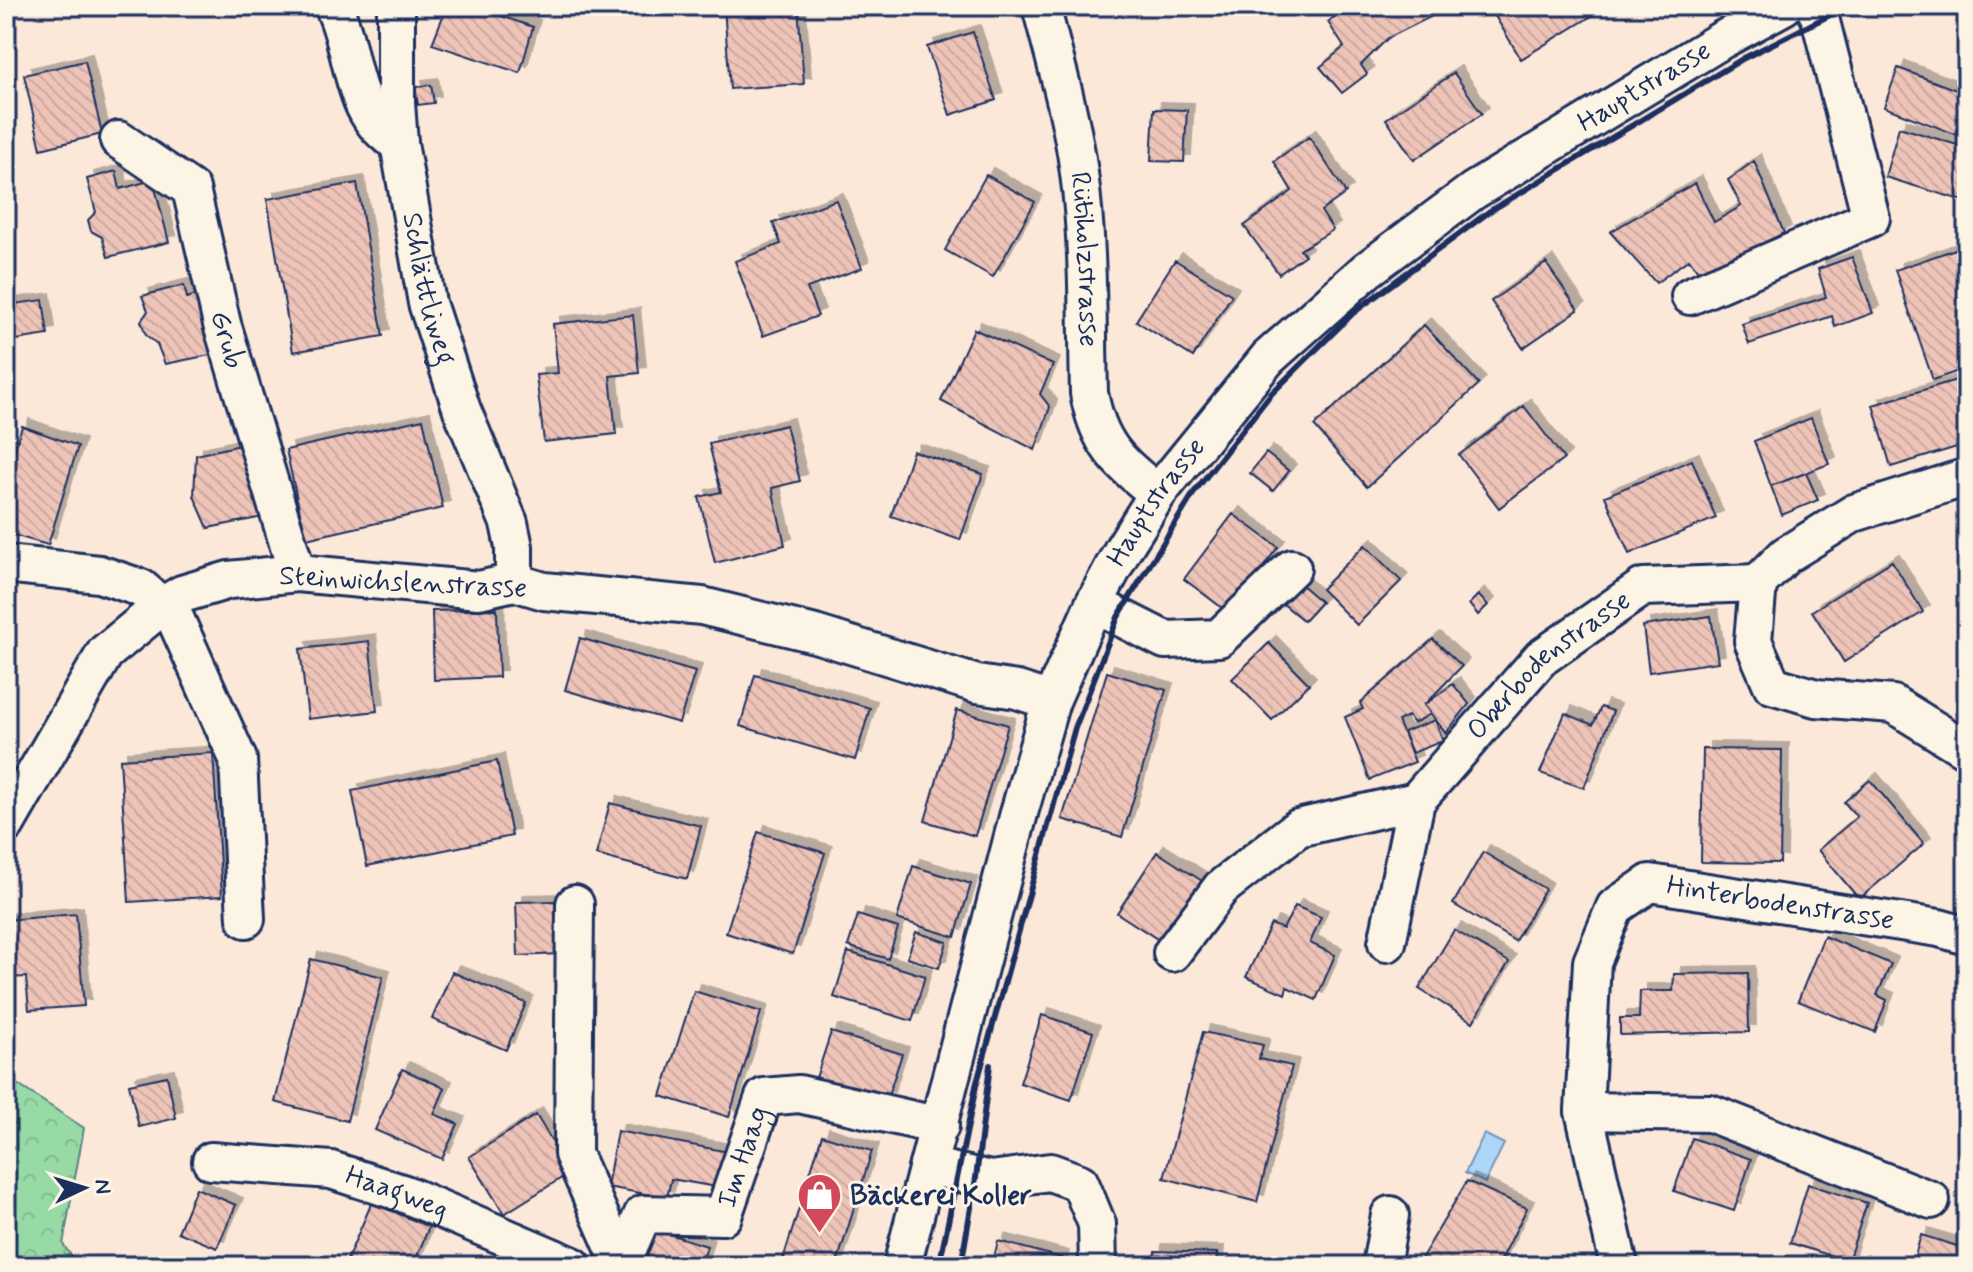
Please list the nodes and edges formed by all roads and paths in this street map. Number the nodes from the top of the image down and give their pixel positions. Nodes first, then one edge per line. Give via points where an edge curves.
1 (333, 6) edge
2 (396, 6) edge
3 (1041, 6) edge
4 (1784, 6) edge
5 (1814, 6) edge
6 (119, 140) dead end
7 (399, 143) junction
8 (1690, 296) dead end
9 (1967, 477) edge
10 (1158, 493) junction
11 (6, 564) edge
12 (1292, 568) dead end
13 (297, 573) junction
14 (514, 582) junction
15 (1758, 583) junction
16 (1094, 604) junction
17 (162, 606) junction
18 (1051, 701) junction
19 (1967, 750) edge
20 (1416, 801) junction
21 (6, 824) edge
22 (575, 904) dead end
23 (246, 919) dead end
24 (1967, 936) edge
25 (1387, 943) dead end
26 (1172, 953) dead end
27 (1584, 1111) junction
28 (940, 1126) junction
29 (211, 1161) dead end
30 (928, 1166) junction
31 (1931, 1200) dead end
32 (1390, 1215) dead end
33 (573, 1266) edge
34 (621, 1266) edge
35 (902, 1266) edge
36 (1098, 1266) edge
37 (1381, 1266) edge
38 (1619, 1266) edge

1 - 7 street via 362,105 384,135
2 - 7 street, Schlättliweg
3 - 10 street, Rütiholzstrasse via 1080,174 1092,411 1118,461
4 - 10 street, Hauptstrasse via 1473,191 1367,270 1268,358
5 - 8 street via 1871,218
6 - 13 street, Grub via 191,189 222,324
7 - 14 street, Schlättliweg via 427,303 462,410 509,523
9 - 15 street via 1854,513 1786,555
10 - 16 street, Hauptstrasse
11 - 17 street via 99,574 141,588
12 - 16 street via 1219,638 1165,640
13 - 14 street, Steinwichslenstrasse via 479,590
13 - 17 street, Steinwichslenstrasse via 229,580
14 - 18 street, Steinwichslenstrasse via 544,591 702,606
15 - 19 street via 1753,641 1772,685 1816,698 1893,704
15 - 20 street, Oberbodenstrasse via 1643,587 1541,658
16 - 18 street, Hauptstrasse
17 - 21 street, Steinwichslenstrasse via 105,653
17 - 23 street via 175,618 238,759
18 - 28 street, Hauptstrasse
20 - 25 street, Oberbodenstrasse
20 - 26 street via 1298,828 1221,888
22 - 34 street via 573,1154
24 - 27 street, Hinterbodenstrasse via 1650,883 1615,907 1592,962
27 - 31 street via 1710,1113
27 - 38 street, Hinterbodenstrasse
28 - 30 street, Hauptstrasse
28 - 34 street, Im Haag via 799,1094 764,1097 723,1216 643,1214
29 - 33 street, Haagweg via 331,1170 405,1194
30 - 35 street, Hauptstrasse
30 - 36 street via 991,1180 1050,1172 1080,1183 1097,1224
32 - 37 street

